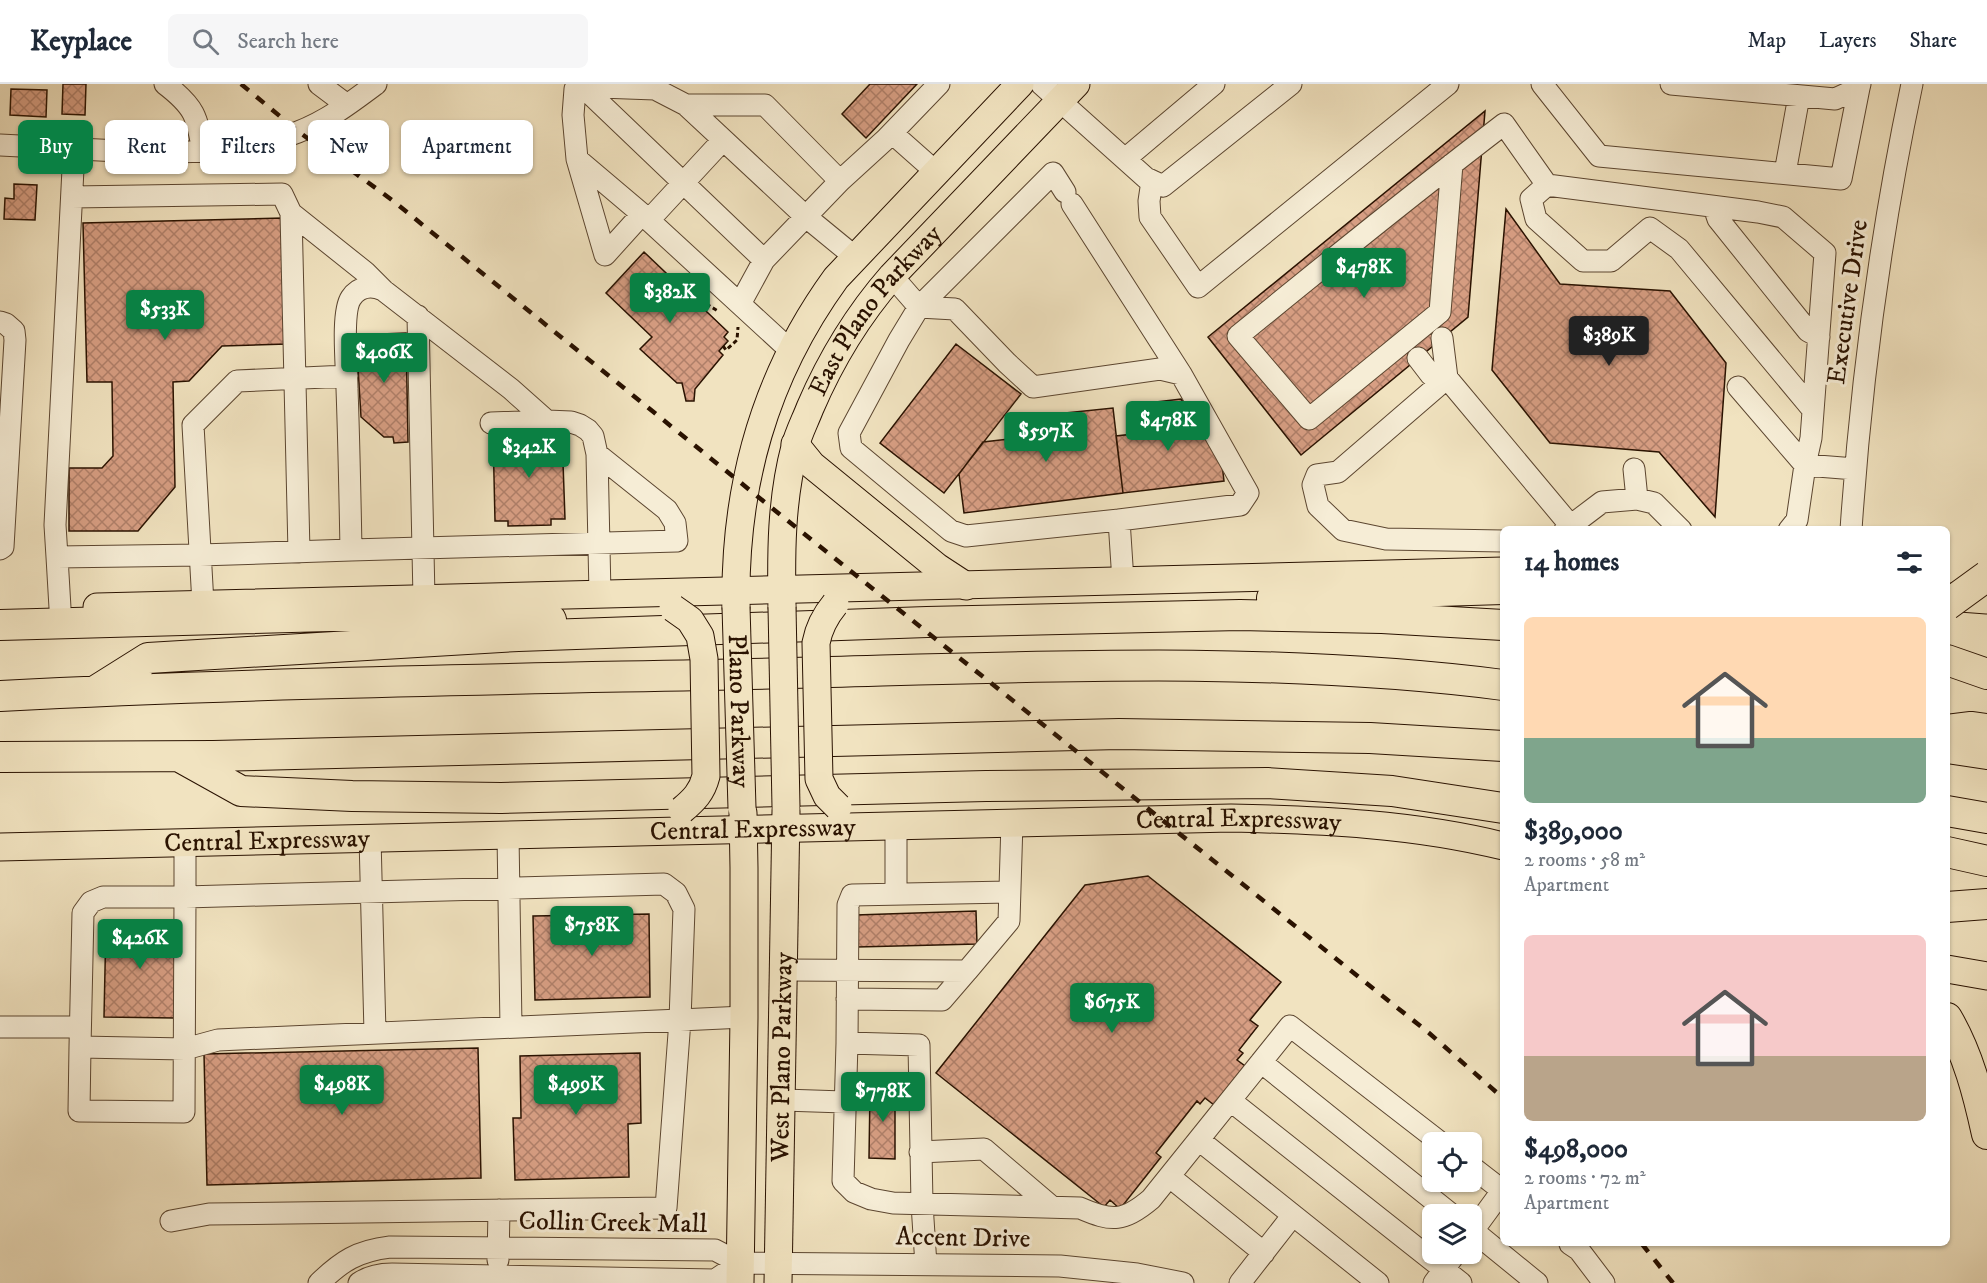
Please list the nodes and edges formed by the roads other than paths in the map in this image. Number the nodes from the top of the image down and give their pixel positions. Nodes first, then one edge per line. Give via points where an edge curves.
1 (165, 84) edge
2 (319, 84) edge
3 (376, 84) edge
4 (939, 84) edge
5 (1020, 84) edge
6 (1214, 84) edge
7 (1292, 84) edge
8 (1542, 84) edge
9 (1671, 84) edge
10 (1908, 85) edge
11 (1859, 86) edge
12 (655, 87) edge
13 (584, 88) junction
14 (1434, 88) edge
15 (1059, 90) edge
16 (1799, 96) junction
17 (347, 105) junction
18 (686, 105) junction
19 (296, 132) edge
20 (892, 133) junction
21 (200, 134) edge
22 (723, 140) junction
23 (0, 145) edge
24 (18, 146) edge
25 (93, 149) edge
26 (200, 152) edge
27 (577, 159) junction
28 (1125, 159) junction
29 (1452, 164) junction
30 (936, 172) junction
31 (1785, 173) junction
32 (73, 174) edge
33 (840, 181) junction
34 (1152, 181) junction
35 (683, 183) junction
36 (1547, 185) junction
37 (72, 197) junction
38 (1713, 207) junction
39 (291, 213) junction
40 (805, 216) junction
41 (646, 217) junction
42 (855, 258) junction
43 (764, 260) junction
44 (892, 276) junction
45 (383, 290) junction
46 (740, 304) junction
47 (919, 308) junction
48 (418, 316) junction
49 (0, 322) edge
50 (1819, 337) junction
51 (1442, 338) dead end
52 (791, 351) junction
53 (1418, 358) dead end
54 (1181, 374) junction
55 (347, 376) junction
56 (294, 378) junction
57 (1447, 378) junction
58 (1738, 387) dead end
59 (1813, 410) junction
60 (547, 421) junction
61 (492, 423) dead end
62 (795, 444) junction
63 (597, 454) junction
64 (1805, 465) junction
65 (1634, 469) dead end
66 (1855, 469) junction
67 (1637, 499) junction
68 (3, 503) edge
69 (1119, 520) junction
70 (1567, 526) edge
71 (1569, 526) edge
72 (1677, 526) edge
73 (1792, 526) edge
74 (1851, 526) edge
75 (1500, 542) edge
76 (599, 543) junction
77 (423, 548) junction
78 (0, 549) edge
79 (351, 550) junction
80 (299, 552) junction
81 (200, 555) junction
82 (57, 557) junction
83 (1500, 572) edge
84 (1987, 576) edge
85 (1123, 581) junction
86 (966, 586) junction
87 (1500, 589) edge
88 (635, 592) junction
89 (600, 594) junction
90 (843, 596) junction
91 (1950, 597) edge
92 (424, 598) junction
93 (736, 599) junction
94 (782, 599) junction
95 (1987, 600) edge
96 (1950, 602) edge
97 (203, 604) junction
98 (60, 608) junction
99 (0, 611) edge
100 (1240, 615) junction
101 (1500, 624) edge
102 (0, 625) edge
103 (580, 634) junction
104 (1950, 661) edge
105 (1987, 674) edge
106 (1500, 685) edge
107 (96, 691) junction
108 (0, 696) edge
109 (1987, 729) edge
110 (1950, 730) edge
111 (1500, 746) edge
112 (1950, 748) edge
113 (1987, 754) edge
114 (0, 757) edge
115 (180, 757) junction
116 (1500, 808) edge
117 (1950, 812) edge
118 (786, 818) junction
119 (1987, 818) edge
120 (743, 819) junction
121 (1012, 822) junction
122 (892, 825) junction
123 (646, 831) junction
124 (508, 835) junction
125 (370, 838) junction
126 (185, 843) junction
127 (1500, 845) edge
128 (0, 848) edge
129 (1950, 853) edge
130 (1987, 861) edge
131 (509, 888) junction
132 (371, 892) junction
133 (1009, 892) junction
134 (896, 894) junction
135 (185, 897) junction
136 (1987, 904) edge
137 (1950, 907) edge
138 (784, 970) junction
139 (1950, 970) edge
140 (846, 971) junction
141 (967, 971) junction
142 (1987, 976) edge
143 (847, 999) junction
144 (744, 1017) junction
145 (680, 1020) junction
146 (1950, 1024) edge
147 (6, 1027) edge
148 (512, 1027) junction
149 (375, 1034) junction
150 (80, 1037) junction
151 (847, 1044) junction
152 (185, 1049) junction
153 (1261, 1062) junction
154 (783, 1100) junction
155 (1231, 1101) junction
156 (844, 1102) junction
157 (1427, 1132) edge
158 (1987, 1134) edge
159 (1199, 1140) junction
160 (920, 1152) junction
161 (1482, 1175) edge
162 (1170, 1177) junction
163 (1500, 1189) edge
164 (1500, 1195) edge
165 (922, 1204) junction
166 (1438, 1204) edge
167 (1052, 1208) junction
168 (499, 1210) junction
169 (1293, 1215) junction
170 (1482, 1218) edge
171 (171, 1221) dead end
172 (1482, 1239) edge
173 (1573, 1246) edge
174 (499, 1248) junction
175 (1264, 1253) junction
176 (926, 1265) junction
177 (1444, 1269) edge
178 (740, 1273) edge
179 (778, 1273) edge
180 (1031, 1274) edge
181 (497, 1279) edge
182 (319, 1283) edge
183 (359, 1283) edge
184 (1183, 1283) edge
185 (1240, 1283) edge
186 (1378, 1283) edge
187 (1461, 1283) edge
188 (1537, 1283) edge
189 (1604, 1283) edge

1 - 21 street via 184,99
2 - 17 street
3 - 17 street
4 - 20 street
5 - 30 main road, East Plano Parkway
6 - 28 street
7 - 34 street via 1163,186
8 - 31 street via 1599,156
9 - 16 street
10 - 66 street, Executive Drive via 1868,346
11 - 16 street via 1835,99
11 - 31 street via 1840,179
12 - 13 street
12 - 18 street
13 - 27 street via 575,88
13 - 35 street
14 - 34 street via 1198,287 1150,217
15 - 28 street
15 - 44 main road, East Plano Parkway
16 - 31 street
17 - 19 street
18 - 22 street
18 - 33 street via 765,105
20 - 30 street
20 - 33 street
22 - 35 street
22 - 40 street
23 - 24 street
25 - 26 street
27 - 41 street
27 - 41 street via 605,255
28 - 34 street
29 - 29 street via 1440,312 1309,419 1238,336
29 - 36 street via 1504,124
30 - 42 main road, East Plano Parkway
32 - 37 street
33 - 40 street
35 - 41 street
35 - 43 street
36 - 38 street
36 - 59 street via 1531,200 1536,219 1583,261 1611,261 1650,228 1679,249
37 - 39 street via 282,194
37 - 82 street via 55,525
38 - 50 street via 1718,219 1808,331
38 - 50 street via 1783,217 1825,253
39 - 45 street
39 - 56 street
40 - 42 street
40 - 43 street
41 - 46 street
42 - 44 main road
42 - 52 main road, East Plano Parkway via 814,308
43 - 46 street
44 - 47 street
44 - 62 main road, East Plano Parkway via 867,305 826,372
45 - 48 street
45 - 55 street via 368,286 357,291 348,305
46 - 52 street
47 - 54 street via 955,309 1033,387 1160,369
47 - 54 street via 1053,173
47 - 69 street via 849,433 851,448 951,531 966,536
48 - 60 street
48 - 77 street
49 - 68 street via 14,331 15,340
50 - 59 street
51 - 57 street
52 - 93 main road, East Plano Parkway via 751,455 740,519
53 - 57 street via 1431,375
54 - 69 street via 1248,493 1240,505
55 - 56 street
55 - 79 street
56 - 80 street
56 - 81 street via 237,381 194,424
57 - 70 street
57 - 75 street via 1338,472 1317,475 1313,485 1318,506 1343,530 1386,540
58 - 64 street
59 - 64 street
60 - 61 street
60 - 63 street via 571,422 588,429
62 - 86 main road via 821,473
62 - 94 main road, East Plano Parkway via 783,518
63 - 76 street
63 - 76 street via 668,510 677,540
64 - 66 street
64 - 73 street via 1797,520
65 - 67 street
66 - 74 street, Executive Drive
67 - 71 street via 1602,502
67 - 72 street via 1654,503
68 - 78 street
69 - 85 street
76 - 77 street
76 - 89 street
77 - 79 street
77 - 92 street
79 - 80 street
80 - 81 street
81 - 82 street
81 - 97 street
82 - 98 street
83 - 85 main road
84 - 96 highway, bridge
85 - 86 main road
86 - 90 main road
87 - 100 highway via 1277,596
88 - 89 main road
88 - 93 main road
88 - 123 main road, bridge via 690,620 700,636 704,659 703,788 682,810
89 - 92 main road
90 - 94 main road
90 - 122 main road, bridge via 826,614 816,643 819,779 838,807
91 - 95 main road
92 - 97 main road
93 - 94 main road
93 - 120 main road, Plano Parkway, bridge
94 - 118 main road, Plano Parkway, bridge
97 - 98 main road
98 - 99 main road
100 - 101 highway
100 - 103 highway
102 - 103 highway via 317,616 543,616
103 - 107 highway via 148,658
104 - 105 highway
106 - 107 highway via 1290,668 1046,666
107 - 108 highway
109 - 110 highway
111 - 115 highway via 1370,738 1119,734
112 - 113 highway
114 - 115 highway
115 - 116 highway via 241,791 362,797 492,798 1267,783 1392,791
117 - 119 highway
118 - 120 main road, Central Expressway
118 - 122 main road, Central Expressway
118 - 138 main road, West Plano Parkway
120 - 123 main road, Central Expressway
120 - 144 main road, West Plano Parkway
121 - 122 main road, Central Expressway
121 - 127 main road, Central Expressway via 1326,820 1411,829
121 - 133 street
122 - 134 street
123 - 124 main road, Central Expressway
124 - 125 main road, Central Expressway
124 - 131 street
125 - 126 main road, Central Expressway
125 - 132 street
126 - 128 main road, Central Expressway
126 - 135 street
129 - 130 highway
131 - 132 street
131 - 145 street via 664,884 676,893 684,909
131 - 148 street
132 - 135 street
132 - 149 street
133 - 134 street
133 - 141 street via 1009,921
134 - 140 street via 852,895 848,905
135 - 150 street via 103,897 91,902 83,914
135 - 152 street
136 - 137 highway
138 - 140 street
138 - 154 main road, West Plano Parkway
139 - 142 main road
140 - 141 street
140 - 143 street
141 - 143 street via 942,1000
143 - 151 street
144 - 145 street
144 - 178 main road, West Plano Parkway
145 - 148 street
145 - 168 street via 666,1208
146 - 158 highway via 1972,1072
147 - 150 street via 38,1028
148 - 149 street
149 - 152 street via 218,1040
150 - 152 street
150 - 152 street via 79,1111 184,1112
151 - 156 street
151 - 160 street via 919,1045
153 - 155 street
153 - 157 street via 1290,1026
153 - 166 street
154 - 156 street
154 - 179 main road, West Plano Parkway
155 - 159 street
155 - 177 street
156 - 165 street via 843,1181 854,1192 870,1199
159 - 162 street
159 - 169 street
160 - 165 street
160 - 167 street via 984,1149
161 - 163 street
162 - 167 street via 1135,1213 1116,1218 1100,1217 1080,1208
162 - 175 street
164 - 170 street
165 - 167 street
165 - 176 street
168 - 171 street via 209,1214
168 - 174 street
169 - 175 street
169 - 186 street
172 - 188 street
173 - 189 street
174 - 178 street, Collin Creek Mall via 715,1250
174 - 181 street
174 - 182 street, Collin Creek Mall via 376,1249 348,1258
175 - 185 street
176 - 179 street, Accent Drive
176 - 180 street, Accent Drive
177 - 187 street
178 - 179 street, Accent Drive
178 - 181 street, Collin Creek Mall via 715,1280
180 - 184 street, Accent Drive via 1097,1268
181 - 183 street, Collin Creek Mall via 381,1274

